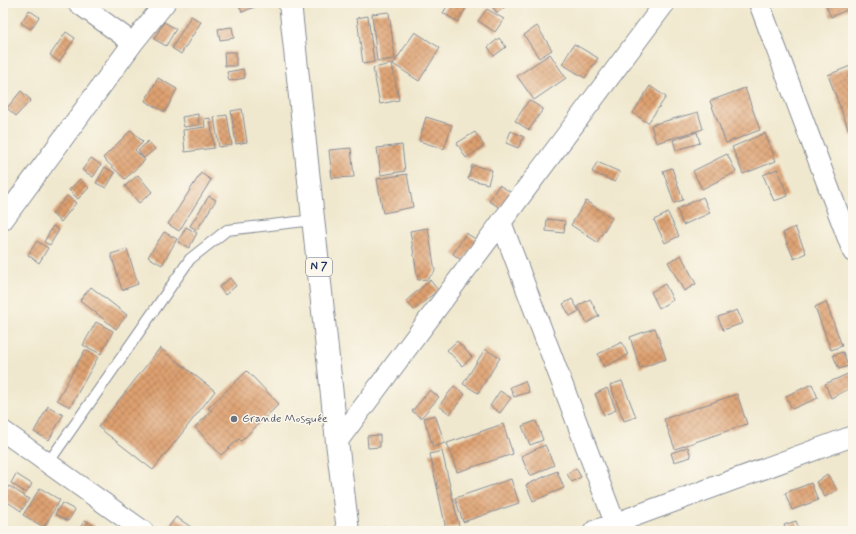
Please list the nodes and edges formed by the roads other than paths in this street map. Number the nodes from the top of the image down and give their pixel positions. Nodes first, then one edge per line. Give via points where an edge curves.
1 (78, 3) edge
2 (165, 3) edge
3 (665, 3) edge
4 (759, 3) edge
5 (291, 4) edge
6 (133, 43) junction
7 (3, 220) edge
8 (314, 220) junction
9 (501, 222) junction
10 (853, 252) edge
11 (3, 431) edge
12 (853, 436) edge
13 (337, 442) junction
14 (48, 463) junction
15 (616, 527) edge
16 (143, 531) edge
17 (348, 531) edge
18 (594, 531) edge

1 - 6 street
2 - 6 street
3 - 9 street
4 - 10 street
5 - 8 highway, N 7
6 - 7 street
8 - 13 highway, N 7
8 - 14 lane via 227,230 190,259
9 - 13 street
9 - 15 street
11 - 14 street
12 - 15 street
13 - 17 highway, N 7
14 - 16 street
15 - 18 street

